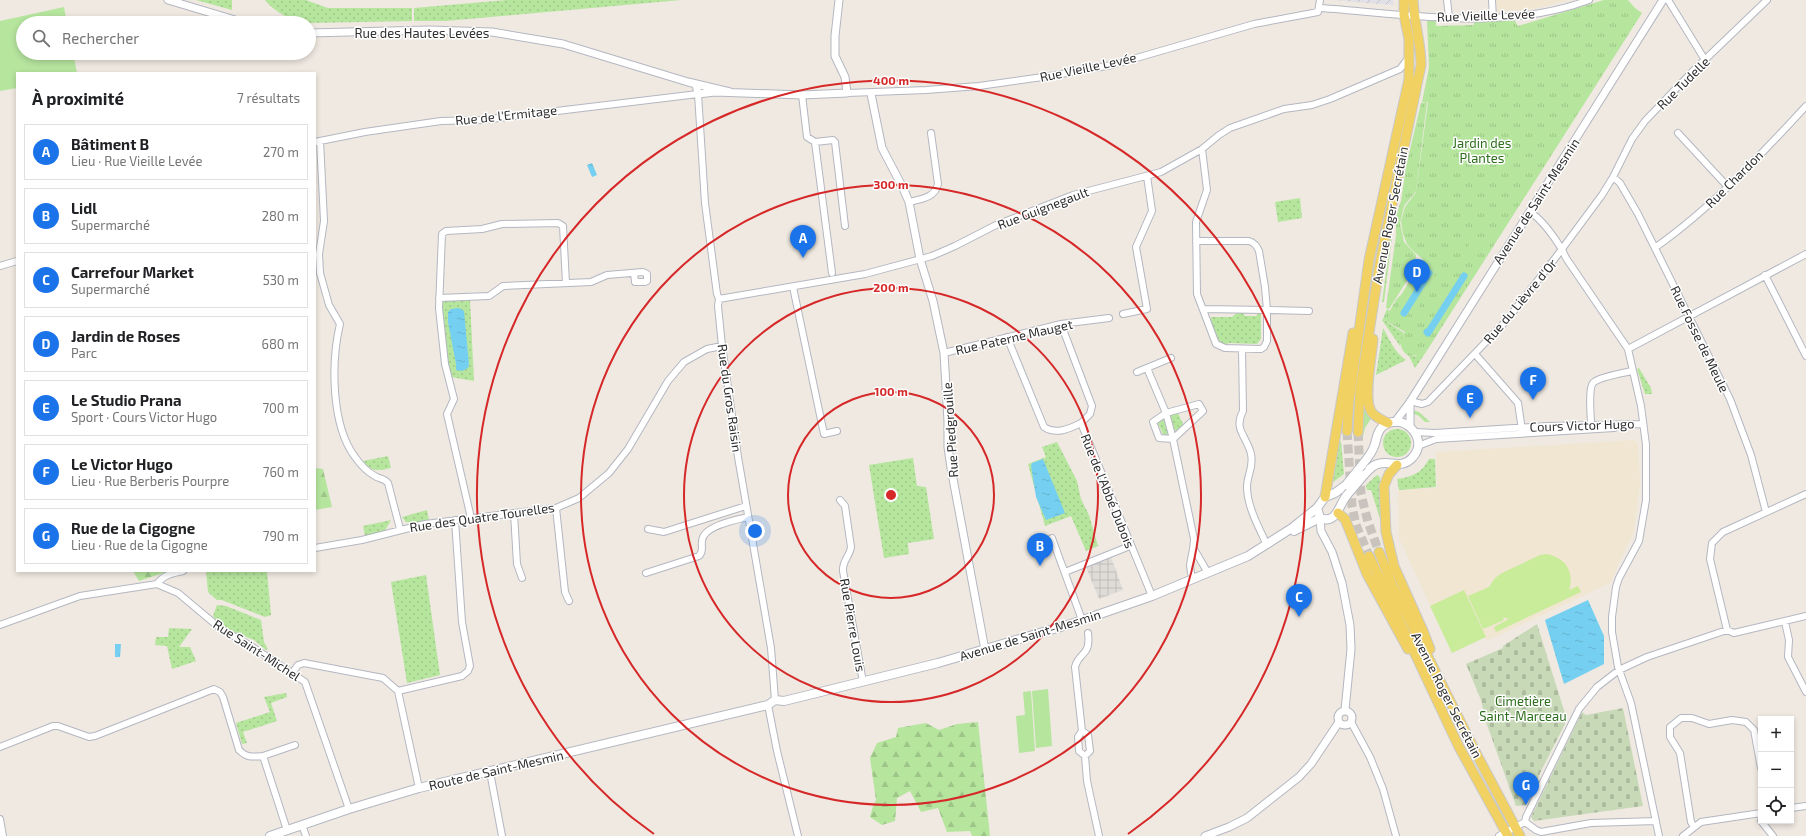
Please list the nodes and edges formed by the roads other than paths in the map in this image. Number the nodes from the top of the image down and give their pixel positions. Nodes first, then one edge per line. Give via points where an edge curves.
1 (168, 0) edge
2 (839, 0) edge
3 (1320, 0) edge
4 (1404, 0) edge
5 (1413, 0) edge
6 (1447, 0) edge
7 (1492, 0) edge
8 (1589, 0) edge
9 (1663, 0) edge
10 (1668, 0) edge
11 (1767, 0) edge
12 (1320, 8) junction
13 (222, 16) edge
14 (1409, 16) junction
15 (1449, 17) junction
16 (1493, 18) junction
17 (316, 33) edge
18 (1409, 57) junction
19 (1705, 60) junction
20 (1400, 69) junction
21 (1409, 79) junction
22 (696, 84) junction
23 (730, 92) junction
24 (698, 94) junction
25 (847, 94) junction
26 (870, 94) junction
27 (802, 95) junction
28 (1806, 106) edge
29 (1678, 132) dead end
30 (931, 133) dead end
31 (318, 142) edge
32 (814, 142) junction
33 (1202, 150) junction
34 (1147, 176) junction
35 (1613, 177) junction
36 (1727, 186) junction
37 (909, 202) junction
38 (1530, 212) junction
39 (845, 226) dead end
40 (1196, 241) junction
41 (1656, 247) junction
42 (1562, 249) junction
43 (1805, 258) edge
44 (920, 259) junction
45 (1369, 260) junction
46 (16, 261) edge
47 (1380, 262) junction
48 (0, 266) edge
49 (634, 273) dead end
50 (832, 273) dead end
51 (1765, 275) junction
52 (566, 283) junction
53 (793, 287) junction
54 (439, 298) junction
55 (719, 299) junction
56 (1146, 303) junction
57 (1154, 303) dead end
58 (1203, 309) junction
59 (1266, 310) junction
60 (1309, 311) dead end
61 (1123, 314) dead end
62 (1688, 317) junction
63 (1109, 318) dead end
64 (1061, 324) junction
65 (1007, 338) junction
66 (722, 346) junction
67 (1242, 349) junction
68 (1628, 349) junction
69 (944, 353) junction
70 (1475, 354) junction
71 (1806, 356) edge
72 (1171, 358) dead end
73 (1147, 368) junction
74 (1632, 371) junction
75 (1137, 372) dead end
76 (1410, 402) junction
77 (1166, 413) junction
78 (1081, 423) junction
79 (1392, 423) junction
80 (1643, 424) junction
81 (1591, 425) junction
82 (1412, 429) junction
83 (1522, 430) junction
84 (837, 431) dead end
85 (1347, 431) tunnel mouth
86 (1358, 432) tunnel mouth
87 (1173, 439) junction
88 (1418, 446) junction
89 (1396, 465) junction
90 (1806, 494) edge
91 (1325, 497) junction
92 (840, 500) dead end
93 (746, 506) junction
94 (556, 508) junction
95 (1317, 508) junction
96 (1766, 512) junction
97 (514, 513) junction
98 (1338, 513) junction
99 (748, 517) junction
100 (471, 518) junction
101 (1320, 518) junction
102 (455, 520) junction
103 (400, 529) junction
104 (648, 530) dead end
105 (1052, 538) dead end
106 (1275, 540) junction
107 (1267, 545) junction
108 (1130, 546) junction
109 (316, 548) edge
110 (1194, 549) junction
111 (1379, 552) tunnel mouth
112 (1370, 556) tunnel mouth
113 (178, 572) edge
114 (646, 572) dead end
115 (1065, 572) junction
116 (1208, 573) junction
117 (522, 578) dead end
118 (1193, 579) junction
119 (157, 584) junction
120 (1152, 596) junction
121 (569, 601) dead end
122 (1806, 616) edge
123 (1082, 620) junction
124 (1785, 622) junction
125 (0, 625) edge
126 (1727, 630) junction
127 (1088, 633) dead end
128 (984, 650) junction
129 (1619, 670) junction
130 (293, 672) junction
131 (1424, 674) junction
132 (863, 682) junction
133 (1441, 682) junction
134 (398, 691) junction
135 (1806, 692) edge
136 (775, 700) junction
137 (768, 705) junction
138 (1345, 710) junction
139 (1339, 722) junction
140 (1351, 722) junction
141 (1082, 731) junction
142 (295, 744) dead end
143 (0, 747) edge
144 (1758, 752) edge
145 (263, 756) junction
146 (1085, 756) junction
147 (490, 772) junction
148 (419, 788) junction
149 (1806, 806) edge
150 (1794, 808) edge
151 (349, 809) junction
152 (1758, 817) edge
153 (0, 819) edge
154 (1656, 821) junction
155 (1525, 822) junction
156 (1765, 824) edge
157 (302, 825) junction
158 (1515, 827) junction
159 (1694, 827) junction
160 (287, 830) junction
161 (1504, 835) edge
162 (1686, 835) edge
163 (3, 836) edge
164 (270, 836) edge
165 (306, 836) edge
166 (502, 836) edge
167 (798, 836) edge
168 (1099, 836) edge
169 (1205, 836) edge
170 (1396, 836) edge
171 (1520, 836) edge
172 (1658, 836) edge
173 (1773, 836) edge

1 - 13 street
2 - 25 street via 835,56 845,77
3 - 12 street
4 - 14 main road, Avenue Roger Secrétain
5 - 14 main road, Avenue Roger Secrétain
6 - 15 street
7 - 16 street
8 - 16 street, Rue Vieille Levée via 1543,13
9 - 38 street, Avenue de Saint-Mesmin
10 - 19 street
11 - 19 street, Rue Tudelle
12 - 14 street, Rue Vieille Levée
12 - 26 street, Rue Vieille Levée via 1318,12 1254,24 1112,65 979,86
14 - 15 street, Rue Vieille Levée
14 - 18 main road, Avenue Roger Secrétain
14 - 47 main road, Avenue Roger Secrétain via 1421,52 1421,65
15 - 16 street, Rue Vieille Levée
17 - 22 street, Rue des Hautes Levées via 429,30 492,32 564,44
18 - 20 street, Rue Guignegault
18 - 21 main road, Avenue Roger Secrétain
19 - 35 street, Rue Tudelle via 1645,121 1632,139
20 - 21 street
20 - 33 street, Rue Guignegault via 1330,99 1312,105 1284,109 1230,128
21 - 45 main road, Avenue Roger Secrétain
22 - 23 street, Rue des Hautes Levées
22 - 24 street
23 - 24 street, Rue Vieille Levée
23 - 27 street, Rue Vieille Levée
24 - 31 street, Rue de l'Ermitage via 482,120 441,121
24 - 55 street, Rue du Gros Raisin via 705,203 716,294
25 - 26 street, Rue Vieille Levée
25 - 27 street, Rue Vieille Levée
26 - 37 street, Rue Piedgrouille via 882,148
27 - 32 street via 807,137
28 - 36 street, Rue Chardon
29 - 36 street
30 - 37 street via 937,190 934,195
31 - 103 street via 324,221 319,254 320,273 329,305 340,324 334,380 336,407 349,448 355,457 373,475 388,483
32 - 39 street via 835,142
32 - 50 street
33 - 34 street, Rue Guignegault
33 - 40 street via 1207,190 1196,222
34 - 44 street, Rue Guignegault via 1072,194
34 - 56 street via 1152,211 1136,247
35 - 41 street, Rue Fosse de Meule via 1620,183
35 - 42 street, Rue du Lièvre d'Or
36 - 41 street, Rue Chardon via 1678,232
37 - 44 street, Rue Piedgrouille
38 - 42 street
38 - 76 street, Avenue de Saint-Mesmin
40 - 58 street via 1197,294
40 - 59 street via 1249,241 1257,246 1265,287
41 - 62 street, Rue Fosse de Meule
42 - 68 street
42 - 70 street, Rue du Lièvre d'Or via 1506,321
43 - 51 street
44 - 53 street, Rue Guignegault via 865,274
44 - 69 street, Rue Piedgrouille via 933,301
45 - 85 main road, Avenue Roger Secrétain
45 - 91 main road via 1348,354
46 - 48 street
47 - 79 main road via 1368,400 1371,412 1378,418
47 - 86 main road, Avenue Roger Secrétain via 1360,390
49 - 52 street via 607,275 591,282
51 - 62 street
51 - 71 street
52 - 54 street via 503,286 489,296
52 - 54 street via 562,224 502,224 482,230 446,231 442,234
53 - 55 street, Rue Guignegault
53 - 84 street via 824,434
54 - 100 street via 445,364 454,399 447,414
55 - 66 street, Rue du Gros Raisin
56 - 57 street
56 - 61 street via 1147,309
58 - 59 street
58 - 67 street via 1216,344 1221,348
59 - 60 street
59 - 67 street via 1264,347
62 - 68 street
62 - 96 street, Rue Fosse de Meule via 1730,399 1750,455
63 - 64 street, Rue Paterne Mauget
64 - 65 street, Rue Paterne Mauget
64 - 78 street via 1092,406 1090,414
65 - 69 street, Rue Paterne Mauget
65 - 78 street, Rue de l'Abbé Dubois via 1044,427 1051,431 1060,431
66 - 93 street, Rue du Gros Raisin
66 - 94 street, Rue des Quatre Tourelles via 707,349 684,362 668,381 628,449 609,473 579,498
67 - 107 street via 1242,411 1239,425 1251,453 1248,497
68 - 74 street
69 - 128 street, Rue Piedgrouille via 948,447
70 - 76 street, Rue du Lièvre d'Or via 1426,404
70 - 83 street via 1518,403
72 - 73 street
73 - 75 street
73 - 77 street
74 - 80 street via 1640,398
74 - 81 street via 1592,383
76 - 79 street, Avenue de Saint-Mesmin
76 - 82 street
77 - 87 street
77 - 87 street via 1153,422 1159,438
77 - 87 street via 1198,404 1203,411
78 - 108 street, Rue de l'Abbé Dubois
79 - 82 main road via 1400,422
79 - 91 main road, Avenue de Saint-Mesmin, bridge via 1384,426 1377,434 1374,446 1346,485
80 - 81 street, Cours Victor Hugo
80 - 83 street, Cours Victor Hugo
80 - 129 street via 1647,480 1644,521 1639,541 1619,578 1612,617 1614,649
81 - 83 street, Cours Victor Hugo
82 - 83 street, Cours Victor Hugo via 1435,434
82 - 88 main road
83 - 88 street, Cours Victor Hugo via 1436,439
87 - 110 street
88 - 89 main road via 1417,452 1408,461
89 - 98 main road, bridge via 1384,462 1374,465 1343,499
89 - 133 main road via 1384,486 1386,532 1394,566 1423,631
90 - 96 street
91 - 95 main road, Avenue de Saint-Mesmin
92 - 132 street, Rue Pierre Louis via 844,506 851,547 843,563 843,570
93 - 99 street, Rue du Gros Raisin
93 - 104 street via 664,532
94 - 97 street, Rue des Quatre Tourelles
94 - 121 street via 565,592
95 - 101 main road
95 - 106 main road, Avenue de Saint-Mesmin
96 - 126 street via 1723,532 1712,543 1710,559
97 - 100 street, Rue des Quatre Tourelles
97 - 117 street via 517,564
98 - 101 main road via 1327,520
98 - 131 main road via 1345,519 1367,574 1400,637
99 - 114 street via 710,529 703,536 699,556
99 - 136 street, Rue du Gros Raisin via 771,648
100 - 102 street, Rue des Quatre Tourelles
101 - 106 main road
101 - 138 street via 1321,531 1332,552 1342,583 1350,625 1351,648
102 - 103 street, Rue des Quatre Tourelles
102 - 134 street via 462,622 470,662 468,671 462,676
103 - 109 street, Rue des Quatre Tourelles via 362,540
105 - 115 street
106 - 107 main road, Avenue de Saint-Mesmin
107 - 116 main road, Avenue de Saint-Mesmin
108 - 115 street
108 - 120 street, Rue de l'Abbé Dubois
110 - 116 street
110 - 118 street via 1189,569
111 - 133 main road, Avenue Roger Secrétain via 1392,585
112 - 131 main road, Avenue Roger Secrétain
113 - 119 street
115 - 123 street
116 - 118 main road, Avenue de Saint-Mesmin
118 - 120 main road, Avenue de Saint-Mesmin
119 - 125 street via 80,596
119 - 130 street, Rue Saint-Michel via 178,593 221,629
120 - 123 main road, Avenue de Saint-Mesmin
122 - 124 street
123 - 128 main road, Avenue de Saint-Mesmin
124 - 126 street via 1734,632
124 - 135 street via 1789,640 1788,657
126 - 129 street via 1647,657
127 - 141 street via 1088,647 1075,668
128 - 132 main road, Avenue de Saint-Mesmin
129 - 154 street via 1631,703
129 - 155 street via 1597,688 1579,709
130 - 134 street via 298,665 304,664 367,675 383,678
130 - 151 street, Rue Saint-Michel via 307,686
131 - 161 main road, Avenue Roger Secrétain
132 - 136 main road, Avenue de Saint-Mesmin via 784,701
133 - 158 main road, Avenue Roger Secrétain
134 - 148 street
136 - 137 main road
137 - 147 main road, Route de Saint-Mesmin
137 - 167 street via 776,751
138 - 139 street via 1338,714
138 - 140 street via 1352,714
139 - 140 street via 1345,725
139 - 169 street via 1311,764 1299,777 1247,818
140 - 170 street via 1370,757 1383,789
141 - 146 street via 1078,737 1078,744 1079,751
141 - 146 street via 1088,735 1090,750
142 - 145 street
143 - 145 street via 53,726 88,737 95,736 214,689 224,697 239,750 251,758
144 - 159 street via 1754,730 1746,722 1732,720 1709,724 1692,718 1681,718 1670,727 1670,737 1680,753 1691,822
145 - 160 street
146 - 168 street via 1087,780
147 - 148 main road, Route de Saint-Mesmin
147 - 166 street
148 - 151 main road, Route de Saint-Mesmin
149 - 150 street
151 - 157 main road, Route de Saint-Mesmin
152 - 159 street via 1701,822
153 - 163 street
154 - 155 street via 1591,823 1541,832
154 - 172 street
155 - 158 street
156 - 173 street
157 - 160 main road, Route de Saint-Mesmin
157 - 165 street
158 - 161 street
158 - 171 main road, Avenue Roger Secrétain
159 - 162 street
160 - 164 main road, Route de Saint-Mesmin

